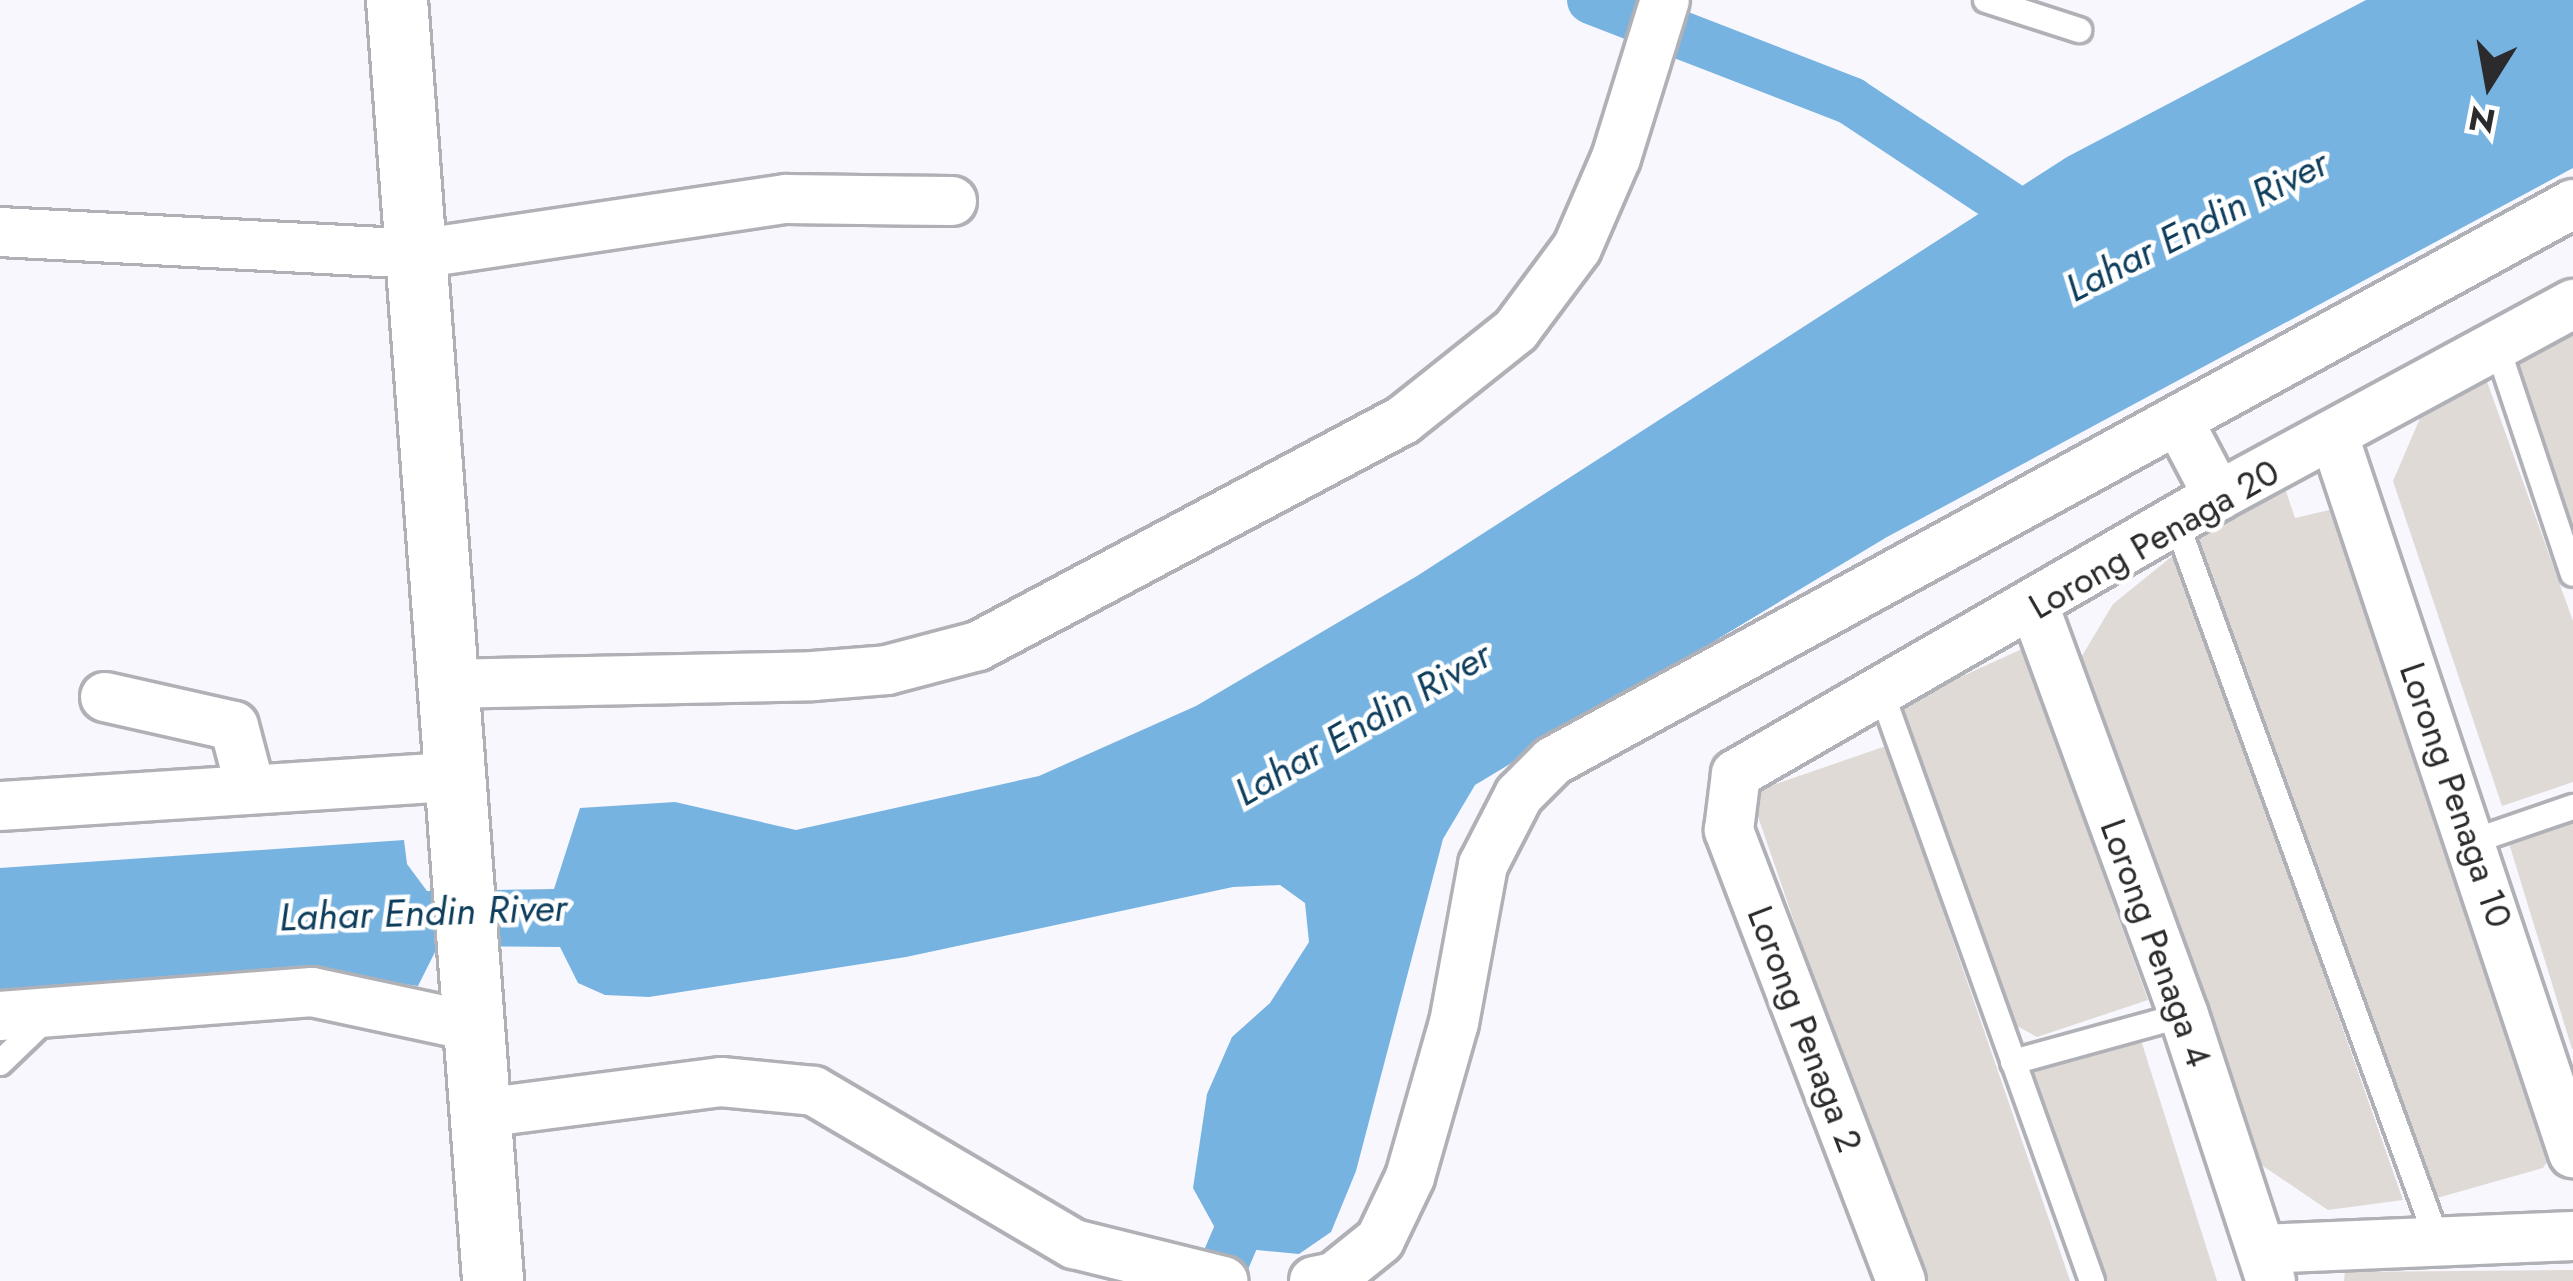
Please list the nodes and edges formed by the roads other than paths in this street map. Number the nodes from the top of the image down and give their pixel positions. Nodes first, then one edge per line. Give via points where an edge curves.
1 (397, 0) edge
2 (1665, 0) edge
3 (1986, 0) edge
4 (2079, 29) dead end
5 (952, 201) dead end
6 (2573, 204) edge
7 (0, 232) edge
8 (417, 254) junction
9 (2573, 304) edge
10 (2497, 346) junction
11 (2179, 422) junction
12 (2335, 439) junction
13 (2218, 496) junction
14 (2177, 524) junction
15 (2573, 574) edge
16 (2035, 608) junction
17 (445, 684) junction
18 (1881, 691) junction
19 (105, 697) dead end
20 (1736, 774) joint
21 (250, 787) junction
22 (453, 800) junction
23 (0, 806) edge
24 (2573, 807) edge
25 (2474, 841) junction
26 (54, 1011) junction
27 (2184, 1015) junction
28 (0, 1016) edge
29 (475, 1027) junction
30 (2013, 1062) junction
31 (0, 1063) edge
32 (482, 1113) junction
33 (2573, 1153) edge
34 (2573, 1236) edge
35 (2436, 1237) junction
36 (2266, 1265) edge
37 (493, 1281) edge
38 (1224, 1281) edge
39 (1314, 1281) edge
40 (1900, 1281) edge
41 (2092, 1281) edge

1 - 8 street
2 - 17 street via 1616,158 1577,248 1516,330 1403,421 977,646 887,670
3 - 4 lane
5 - 8 street via 786,199
6 - 11 street
7 - 8 street
8 - 17 street
9 - 10 street, Lorong Penaga 20
10 - 12 street, Lorong Penaga 20
10 - 15 lane
11 - 13 street
11 - 39 street via 1582,745 1520,795 1483,865 1454,1023 1411,1177 1379,1240 1334,1276
12 - 13 street, Lorong Penaga 20
12 - 25 street, Lorong Penaga 10
13 - 14 street, Lorong Penaga 20
14 - 16 street, Lorong Penaga 20
14 - 35 lane
16 - 18 street, Lorong Penaga 20
16 - 27 street, Lorong Penaga 4
17 - 22 street
18 - 20 street, Lorong Penaga 20
18 - 30 lane
19 - 21 street via 235,726
20 - 40 street, Lorong Penaga 2 via 1730,830
21 - 22 street
21 - 23 street
22 - 29 street
24 - 25 lane
25 - 33 street, Lorong Penaga 10
26 - 28 street
26 - 29 street via 312,992
26 - 31 lane
27 - 30 lane
27 - 36 street, Lorong Penaga 4
29 - 32 street
30 - 41 lane
32 - 37 street
32 - 38 street via 721,1082 814,1090 1074,1244 1162,1272
34 - 35 street
35 - 36 street

